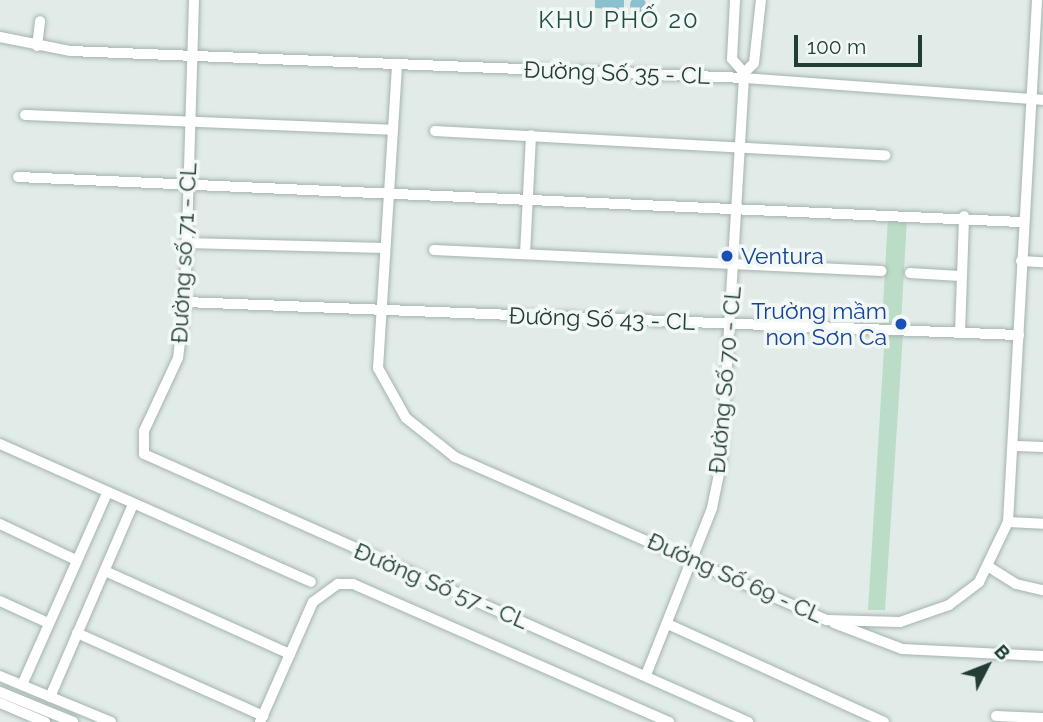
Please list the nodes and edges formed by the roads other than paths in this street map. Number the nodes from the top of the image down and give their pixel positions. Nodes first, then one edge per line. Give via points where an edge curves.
1 (194, 0) edge
2 (735, 0) edge
3 (761, 0) edge
4 (1037, 0) edge
5 (40, 21) dead end
6 (0, 37) edge
7 (37, 46) junction
8 (191, 54) junction
9 (397, 66) junction
10 (744, 76) junction
11 (1032, 97) junction
12 (1043, 100) edge
13 (26, 115) dead end
14 (190, 120) junction
15 (393, 130) junction
16 (435, 131) dead end
17 (531, 135) junction
18 (740, 147) junction
19 (885, 155) dead end
20 (18, 177) dead end
21 (189, 184) junction
22 (389, 193) junction
23 (528, 198) junction
24 (739, 207) junction
25 (964, 216) junction
26 (1021, 222) junction
27 (186, 243) junction
28 (385, 248) junction
29 (434, 250) dead end
30 (525, 254) junction
31 (1021, 261) junction
32 (1043, 262) edge
33 (735, 265) junction
34 (882, 271) dead end
35 (911, 273) dead end
36 (960, 276) junction
37 (185, 302) junction
38 (381, 310) junction
39 (733, 324) junction
40 (960, 333) junction
41 (1019, 335) junction
42 (0, 444) edge
43 (140, 444) joint
44 (1016, 446) junction
45 (1043, 447) edge
46 (107, 493) junction
47 (133, 504) junction
48 (1008, 522) junction
49 (1043, 523) edge
50 (0, 524) edge
51 (693, 559) junction
52 (76, 560) junction
53 (989, 567) junction
54 (105, 571) junction
55 (311, 582) dead end
56 (1043, 590) edge
57 (0, 601) edge
58 (827, 620) junction
59 (48, 623) junction
60 (670, 625) junction
61 (77, 634) junction
62 (290, 654) junction
63 (1043, 656) edge
64 (646, 675) junction
65 (0, 676) edge
66 (0, 682) edge
67 (22, 685) junction
68 (0, 692) edge
69 (50, 697) junction
70 (0, 703) edge
71 (996, 716) dead end
72 (1043, 718) edge
73 (262, 719) edge
74 (45, 722) edge
75 (73, 722) edge
76 (98, 722) edge
77 (111, 722) edge
78 (669, 722) edge
79 (748, 722) edge
80 (884, 722) edge

1 - 8 street, Đường số 71 - CL
2 - 10 street, Đường Số 70 - CL via 732,58
3 - 10 street, Đường Số 70 - CL via 754,63
4 - 11 street, Đường Số 69 - CL
5 - 7 street
6 - 7 street, Đường Số 35 - CL
7 - 8 street, Đường Số 35 - CL
8 - 9 street, Đường Số 35 - CL
8 - 14 street, Đường số 71 - CL
9 - 10 street, Đường Số 35 - CL
9 - 15 street, Đường Số 69 - CL
10 - 11 street, Đường Số 35 - CL
10 - 18 street, Đường Số 70 - CL
11 - 12 street, Đường Số 35 - CL
11 - 26 street, Đường Số 69 - CL
13 - 14 street
14 - 15 street
14 - 21 street, Đường số 71 - CL
15 - 22 street, Đường Số 69 - CL
16 - 17 street
17 - 18 street
17 - 23 street
18 - 19 street
18 - 24 street, Đường Số 70 - CL
20 - 21 street
21 - 22 street
21 - 27 street, Đường số 71 - CL
22 - 23 street
22 - 28 street, Đường Số 69 - CL
23 - 24 street
23 - 30 street
24 - 25 street
24 - 33 street, Đường Số 70 - CL
25 - 26 street
25 - 36 street
26 - 31 street, Đường Số 69 - CL
27 - 28 street
27 - 37 street, Đường số 71 - CL
28 - 38 street, Đường Số 69 - CL
29 - 30 street
30 - 33 street
31 - 32 street
31 - 41 street, Đường Số 69 - CL
33 - 34 street
33 - 39 street, Đường Số 70 - CL
35 - 36 street
36 - 40 street
37 - 38 street, Đường Số 43 - CL
37 - 43 street, Đường số 71 - CL via 178,358
38 - 39 street, Đường Số 43 - CL
38 - 51 street, Đường Số 69 - CL via 378,368 405,418 427,439
39 - 40 street, Đường Số 43 - CL
39 - 51 street, Đường Số 70 - CL via 721,464
40 - 41 street, Đường Số 43 - CL
41 - 44 street, Đường Số 69 - CL
42 - 46 street
43 - 64 street, Đường Số 57 - CL via 150,460
44 - 45 street
44 - 48 street, Đường Số 69 - CL
46 - 47 street
46 - 52 street
47 - 54 street
47 - 55 street
48 - 49 street
48 - 53 street, Đường Số 69 - CL
50 - 52 street
51 - 58 street, Đường Số 69 - CL
51 - 60 street, Đường Số 70 - CL
52 - 59 street
53 - 56 street via 1016,584
53 - 58 street, Đường Số 69 - CL via 964,594 900,622
54 - 61 street
54 - 62 street
57 - 59 street
58 - 63 street via 902,649
59 - 67 street
60 - 64 street, Đường Số 70 - CL
60 - 80 street
61 - 69 street
61 - 73 street
62 - 73 street
62 - 78 street via 313,602 338,584 353,584
64 - 79 street, Đường Số 57 - CL
65 - 67 street
66 - 76 street
67 - 69 street
68 - 75 street
69 - 77 street
70 - 74 street
71 - 72 street

